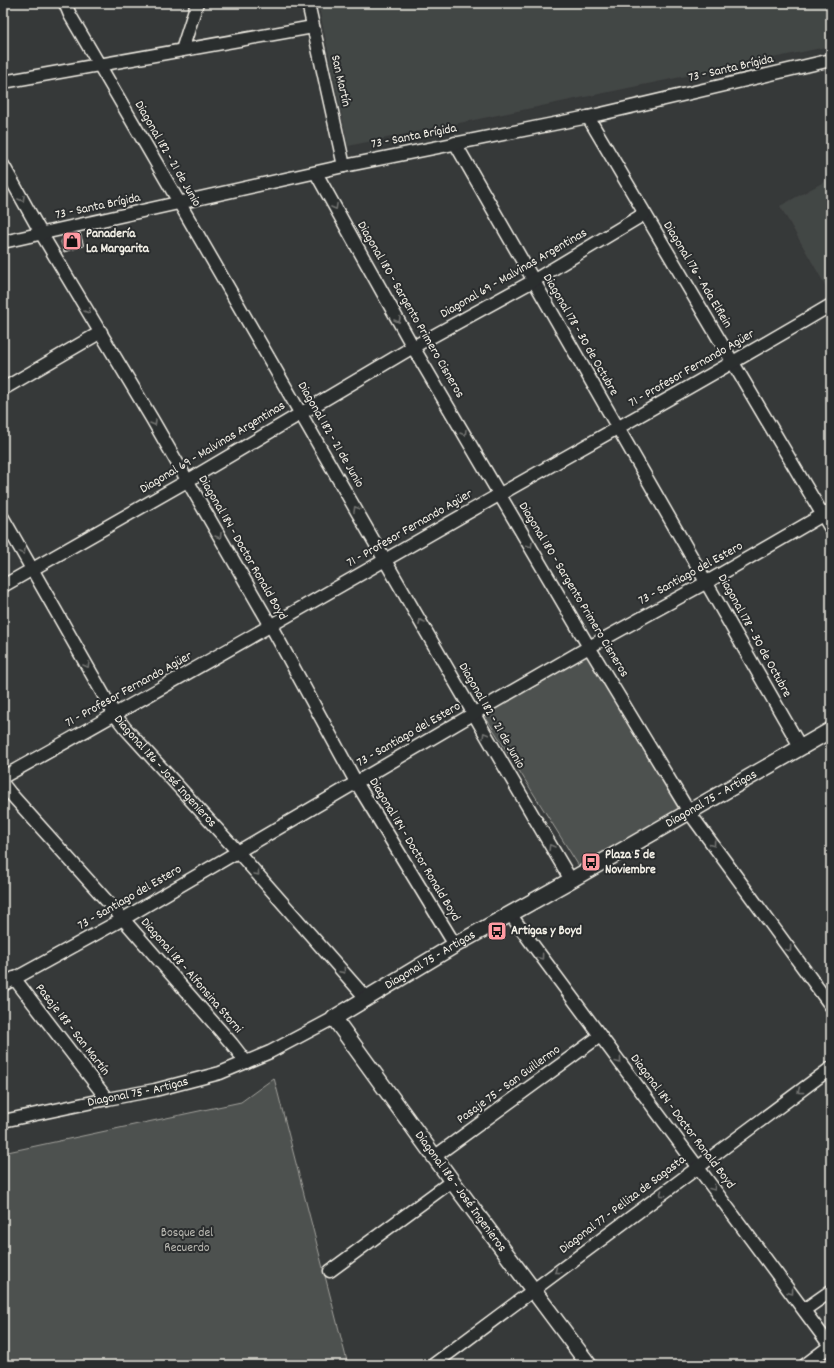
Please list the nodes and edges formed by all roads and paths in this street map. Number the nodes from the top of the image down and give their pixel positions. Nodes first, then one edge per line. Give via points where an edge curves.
1 (65, 3) edge
2 (196, 3) edge
3 (308, 3) edge
4 (313, 27) junction
5 (182, 50) junction
6 (831, 60) edge
7 (100, 65) junction
8 (3, 82) edge
9 (588, 117) junction
10 (456, 143) junction
11 (3, 165) edge
12 (344, 166) junction
13 (316, 172) junction
14 (179, 203) junction
15 (644, 214) junction
16 (41, 233) junction
17 (3, 242) edge
18 (532, 281) junction
19 (831, 305) edge
20 (101, 332) junction
21 (413, 347) junction
22 (734, 363) junction
23 (3, 389) edge
24 (301, 412) junction
25 (617, 428) junction
26 (187, 481) junction
27 (500, 494) junction
28 (827, 512) edge
29 (3, 518) edge
30 (831, 529) edge
31 (386, 560) junction
32 (32, 569) junction
33 (707, 582) junction
34 (3, 586) edge
35 (271, 626) junction
36 (589, 647) junction
37 (473, 714) junction
38 (115, 715) junction
39 (831, 730) edge
40 (801, 748) junction
41 (3, 777) edge
42 (356, 782) junction
43 (3, 784) edge
44 (690, 812) junction
45 (238, 852) junction
46 (571, 880) junction
47 (510, 914) junction
48 (123, 919) junction
49 (455, 945) junction
50 (14, 978) junction
51 (3, 985) edge
52 (366, 998) junction
53 (831, 1006) edge
54 (334, 1018) junction
55 (600, 1036) junction
56 (246, 1062) junction
57 (831, 1068) edge
58 (107, 1099) junction
59 (3, 1121) edge
60 (434, 1157) junction
61 (698, 1167) junction
62 (452, 1181) junction
63 (330, 1271) dead end
64 (532, 1290) junction
65 (831, 1291) edge
66 (804, 1310) junction
67 (831, 1346) edge
68 (433, 1365) edge
69 (589, 1365) edge
70 (805, 1365) edge

1 - 7 street, Diagonal 182 - 21 de Junio
2 - 5 street
3 - 4 street, San Martín
4 - 5 street
4 - 12 street, San Martín
5 - 7 street
6 - 9 street, 73 - Santa Brígida
7 - 8 street
7 - 14 street, Diagonal 182 - 21 de Junio
9 - 10 street, 73 - Santa Brígida
9 - 15 street, Diagonal 176 - Ada Elflein
10 - 12 street, 73 - Santa Brígida
10 - 18 street, Diagonal 178 - 30 de Octubre
11 -> 16 street, Diagonal 184 - Doctor Ronald Boyd
12 - 13 street, 73 - Santa Brígida
13 - 14 street, 73 - Santa Brígida
13 -> 21 street, Diagonal 180 - Sargento Primero Cisneros
14 - 16 street, 73 - Santa Brígida
14 - 24 street, Diagonal 182 - 21 de Junio
15 - 18 street, Diagonal 69 - Malvinas Argentinas
15 - 22 street, Diagonal 176 - Ada Elflein
16 - 17 street, 73 - Santa Brígida
16 -> 20 street, Diagonal 184 - Doctor Ronald Boyd
18 - 21 street, Diagonal 69 - Malvinas Argentinas
18 - 25 street, Diagonal 178 - 30 de Octubre
19 - 22 street, 71 - Profesor Fernando Agüer
20 - 23 street
20 -> 26 street, Diagonal 184 - Doctor Ronald Boyd
21 - 24 street, Diagonal 69 - Malvinas Argentinas
21 -> 27 street, Diagonal 180 - Sargento Primero Cisneros
22 - 25 street, 71 - Profesor Fernando Agüer
22 - 28 street, Diagonal 176 - Ada Elflein
24 - 26 street, Diagonal 69 - Malvinas Argentinas
31 -> 24 street, Diagonal 182 - 21 de Junio
25 - 27 street, 71 - Profesor Fernando Agüer
25 - 33 street, Diagonal 178 - 30 de Octubre
26 - 32 street, Diagonal 69 - Malvinas Argentinas
26 -> 35 street, Diagonal 184 - Doctor Ronald Boyd
27 - 31 street, 71 - Profesor Fernando Agüer
27 -> 36 street, Diagonal 180 - Sargento Primero Cisneros
28 - 30 street, Diagonal 176 - Ada Elflein
28 - 33 street, 73 - Santiago del Estero
29 -> 32 street, Diagonal 186 - José Ingenieros
31 - 35 street, 71 - Profesor Fernando Agüer
37 -> 31 street, Diagonal 182 - 21 de Junio
32 - 34 street, Diagonal 69 - Malvinas Argentinas
32 -> 38 street, Diagonal 186 - José Ingenieros
33 - 36 street, 73 - Santiago del Estero
33 - 40 street, Diagonal 178 - 30 de Octubre
35 - 38 street, 71 - Profesor Fernando Agüer
35 - 42 street, Diagonal 184 - Doctor Ronald Boyd
36 - 37 street, 73 - Santiago del Estero
36 - 44 street, Diagonal 180 - Sargento Primero Cisneros
37 - 42 street, 73 - Santiago del Estero
46 -> 37 street, Diagonal 182 - 21 de Junio
38 - 41 street, 71 - Profesor Fernando Agüer
38 - 45 street, Diagonal 186 - José Ingenieros
39 - 40 street, Diagonal 75 - Artigas
40 - 44 street, Diagonal 75 - Artigas
42 - 45 street, 73 - Santiago del Estero
42 - 49 street, Diagonal 184 - Doctor Ronald Boyd
43 - 48 street, Diagonal 188 - Alfonsina Storni
44 - 46 street, Diagonal 75 - Artigas
44 -> 53 street, Diagonal 180 - Sargento Primero Cisneros
45 - 48 street, 73 - Santiago del Estero
45 -> 52 street, Diagonal 186 - José Ingenieros
46 - 47 street, Diagonal 75 - Artigas
47 - 49 street, Diagonal 75 - Artigas
47 -> 55 street, Diagonal 184 - Doctor Ronald Boyd
48 - 50 street, 73 - Santiago del Estero
48 - 56 street, Diagonal 188 - Alfonsina Storni
49 - 52 street, Diagonal 75 - Artigas
50 - 51 street, 73 - Santiago del Estero
50 - 58 street, Pasaje 188 - San Martín
52 - 54 street, Diagonal 75 - Artigas
54 - 56 street, Diagonal 75 - Artigas
54 - 60 street, Diagonal 186 - José Ingenieros
55 - 60 street, Pasaje 75 - San Guillermo
55 -> 61 street, Diagonal 184 - Doctor Ronald Boyd
56 - 58 street, Diagonal 75 - Artigas via 220,1073
57 -> 61 street, Diagonal 77 - Pelliza de Sagasta
58 - 59 street, Diagonal 75 - Artigas
60 - 62 street, Diagonal 186 - José Ingenieros
61 -> 64 street, Diagonal 77 - Pelliza de Sagasta
61 -> 66 street, Diagonal 184 - Doctor Ronald Boyd
62 - 63 street
62 - 64 street, Diagonal 186 - José Ingenieros
64 - 68 street, Diagonal 77 - Pelliza de Sagasta
64 - 69 street, Diagonal 186 - José Ingenieros
65 - 66 street
66 - 67 street, Diagonal 184 - Doctor Ronald Boyd
67 - 70 street

